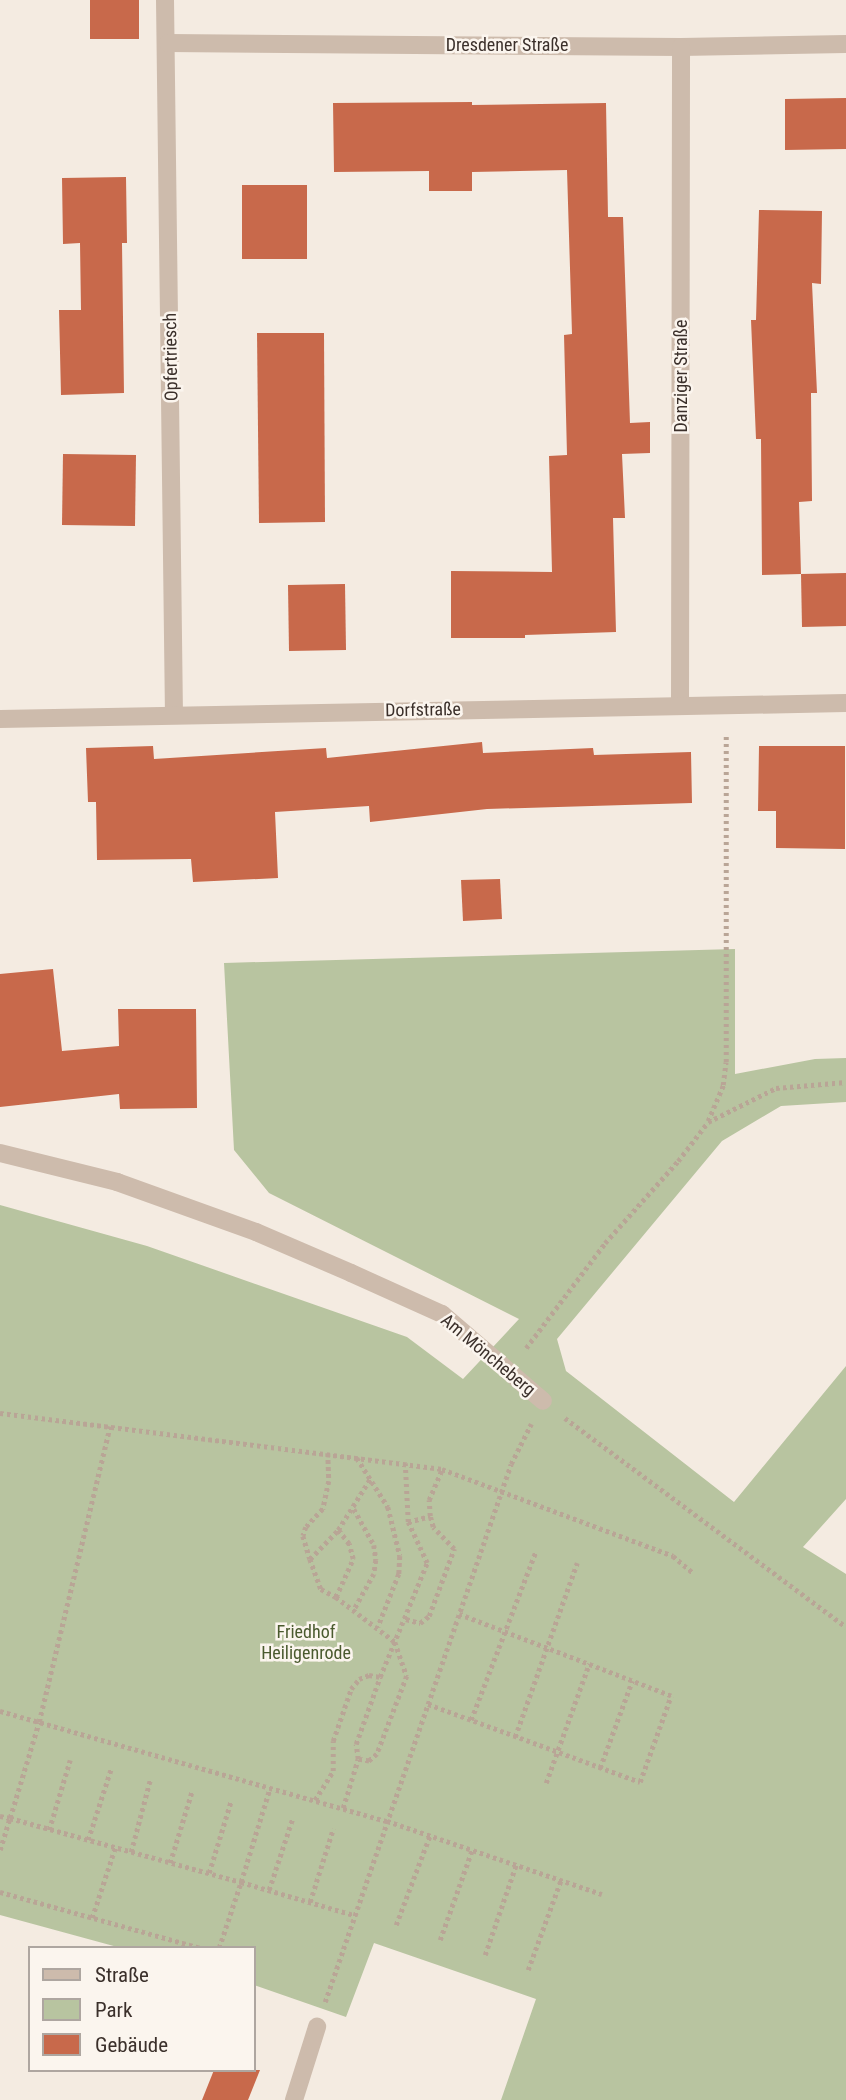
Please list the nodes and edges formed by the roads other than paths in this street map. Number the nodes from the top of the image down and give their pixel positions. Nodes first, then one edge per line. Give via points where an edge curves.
1 (165, 0) edge
2 (168, 43) junction
3 (846, 44) edge
4 (681, 47) junction
5 (846, 703) edge
6 (680, 706) junction
7 (174, 714) junction
8 (0, 719) edge
9 (0, 1153) edge
10 (542, 1401) road end
11 (317, 2027) road end
12 (294, 2100) edge

1 - 2 street, Opfertriesch
2 - 4 street, Dresdener Straße
2 - 7 street, Opfertriesch
3 - 4 street, Dresdener Straße
4 - 6 street, Danziger Straße
5 - 6 street, Dorfstraße
6 - 7 street, Dorfstraße
7 - 8 street, Dorfstraße
9 - 10 street, Am Möncheberg via 117,1182 256,1232 442,1314
11 - 12 street

